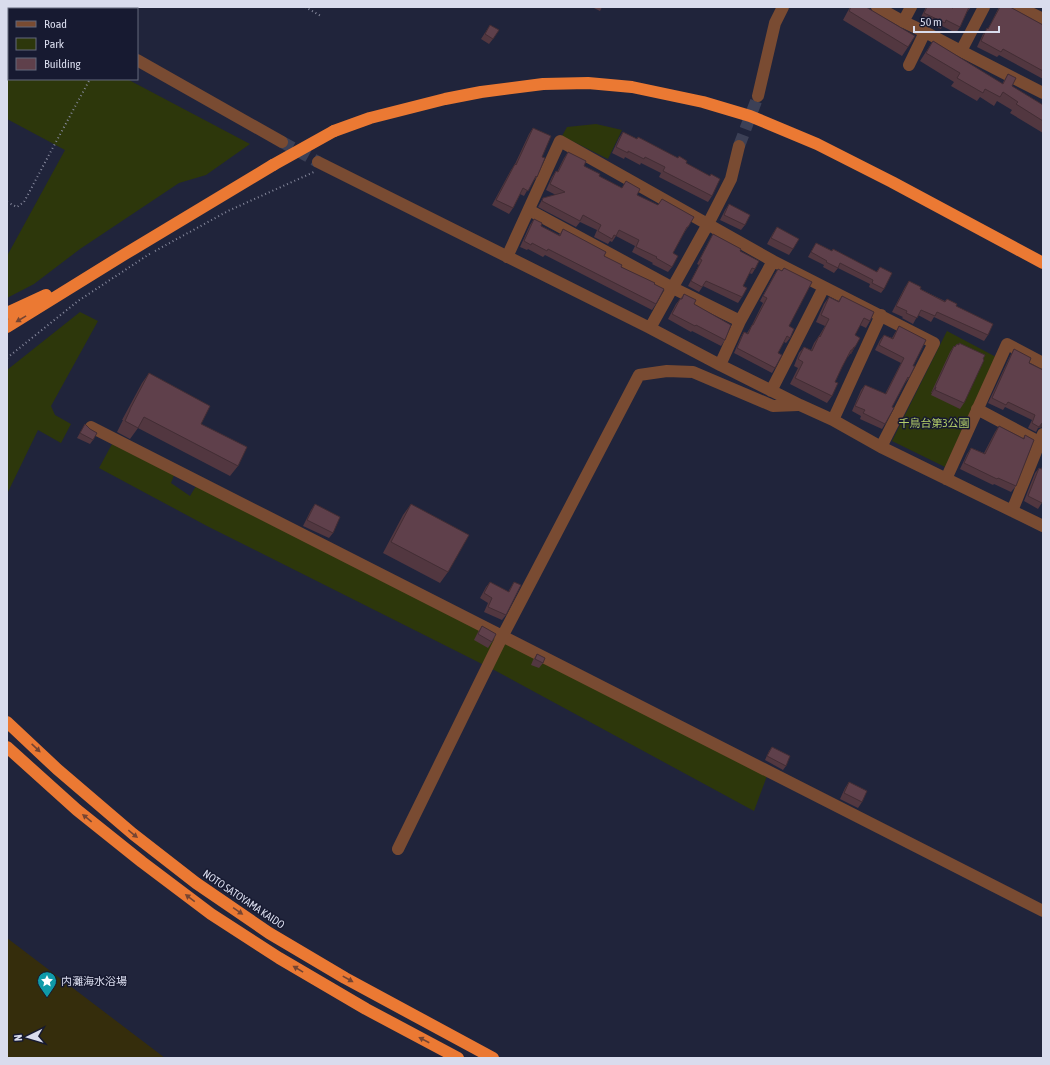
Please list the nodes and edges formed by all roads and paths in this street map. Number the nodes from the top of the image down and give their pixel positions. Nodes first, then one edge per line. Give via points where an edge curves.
1 (305, 7) edge
2 (783, 7) edge
3 (877, 7) edge
4 (911, 7) edge
5 (984, 7) edge
6 (1018, 7) edge
7 (320, 16) dead end
8 (1043, 19) edge
9 (903, 22) junction
10 (926, 32) junction
11 (961, 51) junction
12 (138, 61) edge
13 (909, 65) dead end
14 (89, 80) edge
15 (1043, 92) edge
16 (758, 96) tunnel mouth
17 (282, 142) tunnel mouth
18 (739, 146) tunnel mouth
19 (318, 162) tunnel mouth
20 (320, 175) dead end
21 (7, 202) edge
22 (528, 210) junction
23 (708, 224) junction
24 (125, 254) junction
25 (507, 257) junction
26 (774, 261) junction
27 (1043, 263) edge
28 (824, 287) junction
29 (673, 288) junction
30 (7, 313) edge
31 (882, 315) junction
32 (740, 321) junction
33 (7, 327) edge
34 (650, 328) junction
35 (7, 358) edge
36 (1043, 363) edge
37 (720, 365) junction
38 (771, 391) junction
39 (800, 405) junction
40 (977, 409) junction
41 (832, 420) junction
42 (90, 428) edge
43 (1042, 440) edge
44 (882, 447) junction
45 (946, 479) junction
46 (1012, 511) junction
47 (1043, 526) edge
48 (502, 637) junction
49 (7, 722) edge
50 (7, 747) edge
51 (398, 849) dead end
52 (1043, 911) edge
53 (458, 1058) edge
54 (493, 1058) edge

1 - 7 path
2 - 16 street via 775,23
3 - 9 street
4 - 9 street
5 - 11 street
6 - 8 street
9 - 10 street
10 - 11 street
10 - 13 street
11 - 15 street
12 - 17 street
14 - 21 path via 24,202 17,207
18 - 23 street via 731,179
19 - 25 street
20 - 35 path via 314,172 228,211 153,252 78,301
22 - 23 street via 560,141
22 - 25 street
22 - 29 street
23 - 26 street
23 - 29 street
24 - 27 highway, bridge via 334,130 370,118 481,92 588,82 632,87 703,102 750,116 817,144
24 - 30 highway
24 -> 33 highway
25 - 34 street
26 - 28 street
26 - 32 street
28 - 31 street
28 - 38 street
29 - 32 street
29 - 34 street
31 - 41 street
31 - 44 street via 934,343
32 - 37 street
34 - 37 street
36 - 40 street via 1007,344
37 - 38 street
38 - 39 street
39 - 41 street
39 - 48 street via 773,406 693,372 667,371 639,375
40 - 43 street
40 - 45 street
41 - 44 street
42 - 48 street
43 - 46 street
44 - 45 street
45 - 46 street
46 - 47 street
48 - 51 street
48 - 52 street
49 -> 54 highway, NOTO SATOYAMA KAIDO via 133,834 196,883 269,932 339,974
53 -> 50 highway via 366,1009 211,914 77,810

